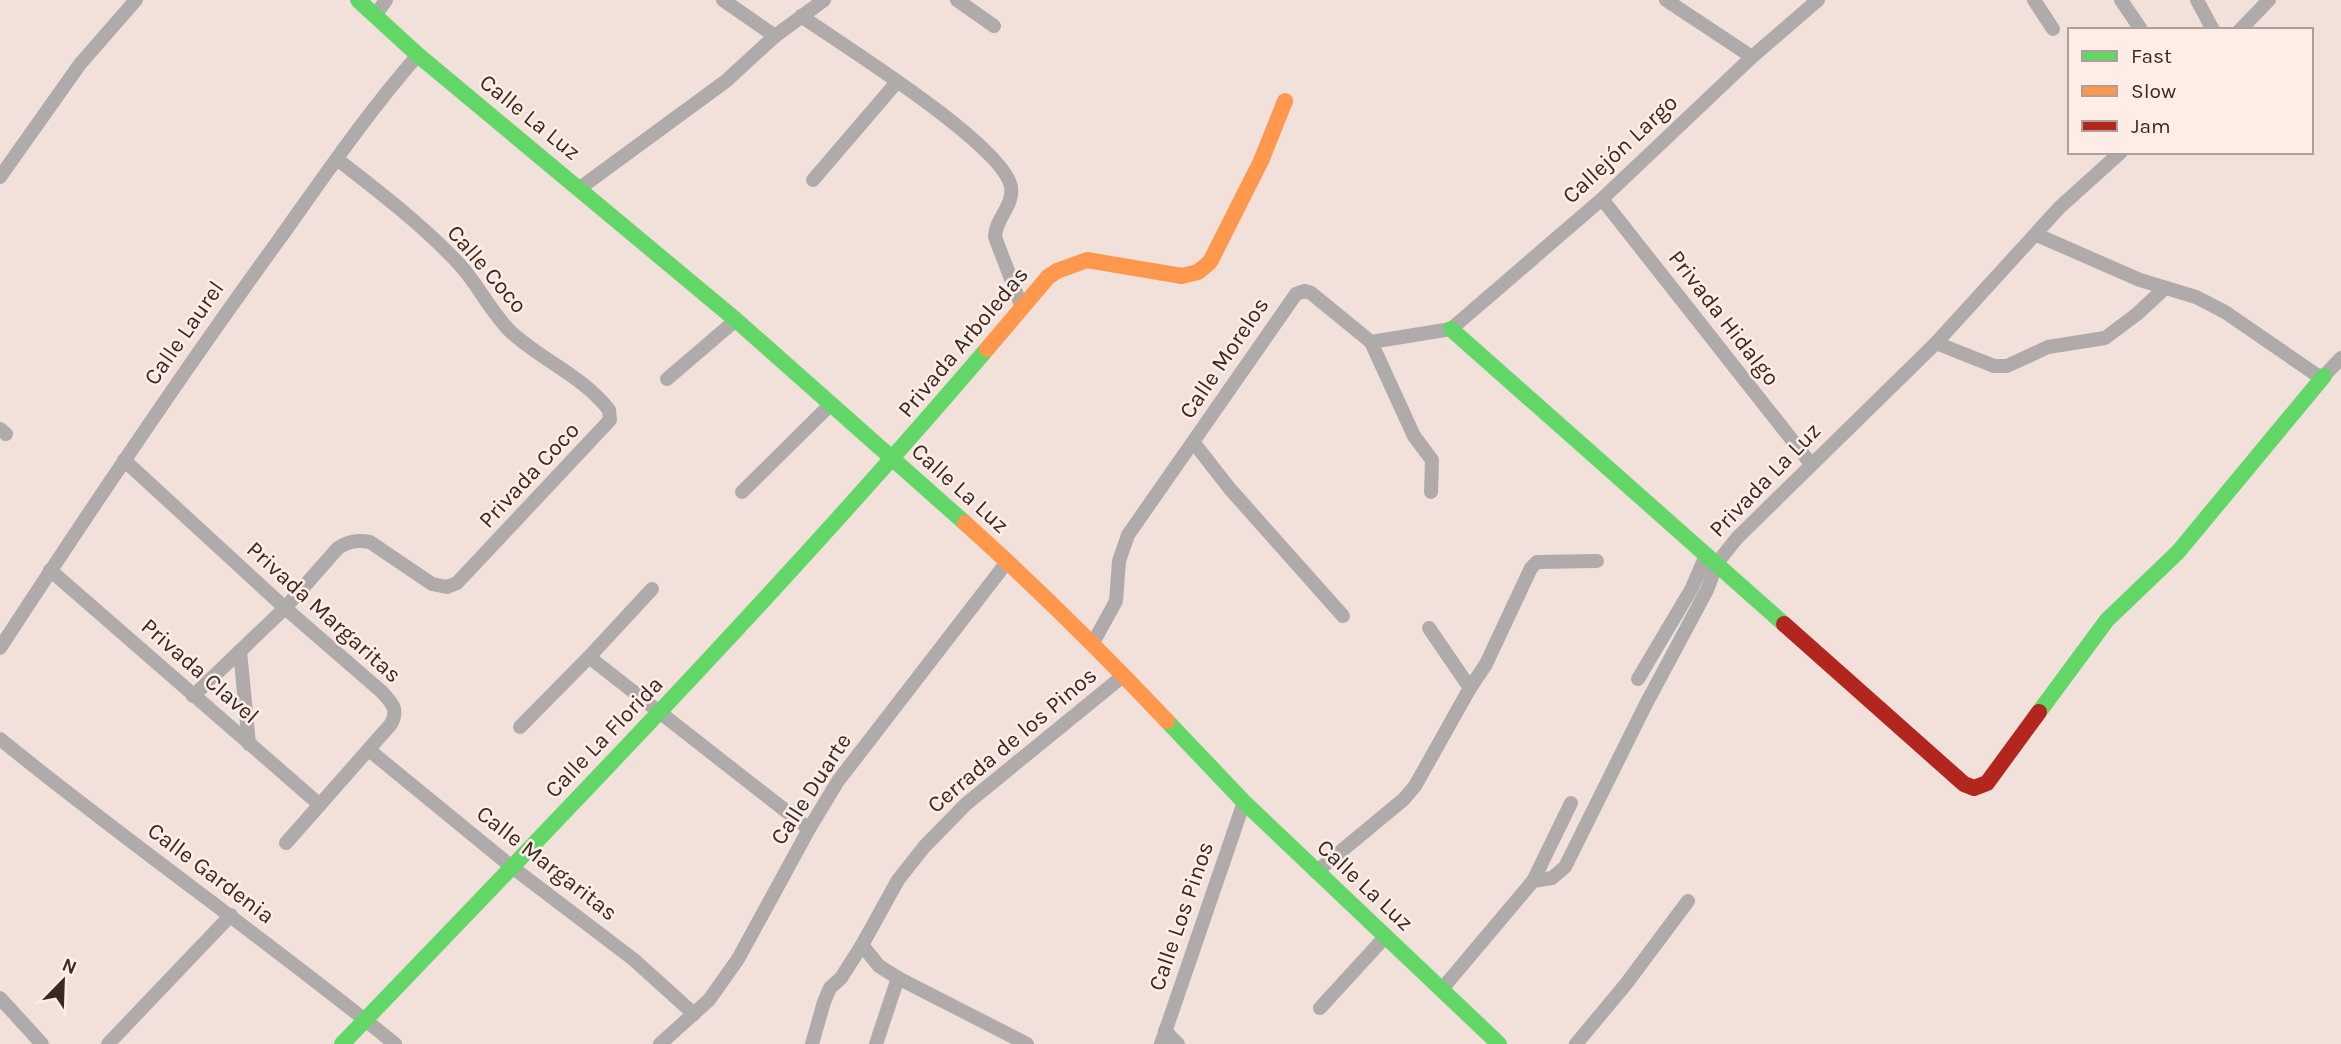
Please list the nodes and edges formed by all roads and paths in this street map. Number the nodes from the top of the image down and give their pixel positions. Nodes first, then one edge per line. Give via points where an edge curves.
1 (136, 0) edge
2 (358, 0) edge
3 (386, 0) edge
4 (723, 0) edge
5 (824, 0) edge
6 (957, 0) edge
7 (1666, 0) edge
8 (1818, 0) edge
9 (2034, 0) edge
10 (2121, 0) edge
11 (2197, 0) edge
12 (2269, 0) edge
13 (375, 16) junction
14 (801, 16) junction
15 (994, 26) dead end
16 (2140, 28) edge
17 (2212, 28) edge
18 (2242, 28) edge
19 (2053, 29) dead end
20 (775, 36) junction
21 (418, 55) junction
22 (1752, 57) junction
23 (897, 82) junction
24 (1285, 101) dead end
25 (2119, 154) edge
26 (337, 159) junction
27 (0, 177) edge
28 (813, 180) dead end
29 (580, 188) junction
30 (1602, 199) junction
31 (2037, 235) junction
32 (2165, 288) junction
33 (1022, 308) junction
34 (736, 320) junction
35 (1451, 329) junction
36 (1371, 342) junction
37 (1936, 343) junction
38 (2341, 358) edge
39 (2324, 376) junction
40 (667, 379) dead end
41 (831, 404) junction
42 (605, 405) joint
43 (1194, 443) junction
44 (894, 458) junction
45 (124, 460) junction
46 (1811, 464) junction
47 (742, 492) dead end
48 (1431, 492) dead end
49 (1712, 559) junction
50 (1597, 561) dead end
51 (1007, 562) junction
52 (50, 570) junction
53 (652, 589) dead end
54 (285, 608) junction
55 (1343, 615) dead end
56 (1429, 628) dead end
57 (1093, 643) junction
58 (0, 648) edge
59 (240, 650) junction
60 (589, 657) junction
61 (1123, 676) junction
62 (1638, 679) dead end
63 (1470, 688) junction
64 (193, 696) junction
65 (659, 713) junction
66 (520, 727) dead end
67 (0, 739) edge
68 (249, 744) junction
69 (369, 750) junction
70 (1244, 802) junction
71 (1571, 803) dead end
72 (320, 805) junction
73 (809, 829) junction
74 (286, 842) dead end
75 (512, 866) junction
76 (1316, 872) junction
77 (1533, 881) junction
78 (1688, 901) dead end
79 (231, 915) junction
80 (1386, 936) junction
81 (862, 945) junction
82 (898, 978) junction
83 (1442, 989) junction
84 (2, 1006) edge
85 (1320, 1008) dead end
86 (694, 1014) junction
87 (365, 1019) junction
88 (1163, 1038) edge
89 (42, 1044) edge
90 (108, 1044) edge
91 (342, 1044) edge
92 (395, 1044) edge
93 (660, 1044) edge
94 (813, 1044) edge
95 (876, 1044) edge
96 (1027, 1044) edge
97 (1178, 1044) edge
98 (1499, 1044) edge
99 (1576, 1044) edge

1 - 27 street via 80,64
2 - 13 street, Calle La Luz
3 - 13 street
4 - 20 street
5 - 14 street
6 - 15 street
7 - 22 street
8 - 22 street, Callejón Largo
9 - 19 street
10 - 16 street
11 - 17 street
12 - 18 street
13 - 21 street, Calle La Luz
14 - 20 street
14 - 23 street
20 - 29 street via 726,81
21 - 26 street, Calle Laurel
21 - 29 street, Calle La Luz
22 - 30 street, Callejón Largo
23 - 28 street
23 - 33 street via 958,125 1006,173 1012,194 995,237
24 - 33 street, Privada Arboledas via 1261,161 1210,262 1198,272 1182,276 1087,260 1048,277
25 - 31 street, Privada La Luz via 2060,207
26 - 42 street, Calle Coco via 443,248 512,332
26 - 45 street, Calle Laurel
29 - 34 street, Calle La Luz
30 - 35 street, Callejón Largo
30 - 46 street, Privada Hidalgo
31 - 32 street
31 - 37 street, Privada La Luz
32 - 37 street via 2105,338 2048,347 2007,366 1994,366
32 - 39 street via 2225,312
33 - 44 street, Privada Arboledas
34 - 40 street
34 - 41 street, Calle La Luz
35 - 36 street
35 - 49 street
36 - 43 street, Calle Morelos via 1311,293 1296,293
36 - 48 street via 1414,436 1432,460
37 - 46 street, Privada La Luz
38 - 39 street
39 - 49 street via 2178,552 2106,620 1987,782 1974,788 1964,784
41 - 44 street, Calle La Luz
41 - 47 street
42 - 54 street, Privada Coco via 611,415 606,426 457,583 432,584 370,542 359,540 338,548
43 - 55 street
43 - 57 street, Calle Morelos via 1128,535 1119,561 1116,601
44 - 51 street, Calle La Luz
44 - 65 street, Calle La Florida
45 - 52 street, Calle Laurel
45 - 54 street, Privada Margaritas
46 - 49 street, Privada La Luz
49 - 62 street
49 - 77 street, Privada La Luz via 1707,590 1565,867 1552,878
50 - 63 street via 1537,562
51 - 57 street, Calle La Luz
51 - 73 street, Calle Duarte via 838,781
52 - 58 street, Calle Laurel
52 - 64 street, Privada Clavel
53 - 60 street
54 - 59 street
54 - 69 street, Privada Margaritas via 391,703 396,716
56 - 63 street
57 - 61 street, Calle La Luz
59 - 64 street
59 - 68 street
60 - 65 street
60 - 66 street
61 - 70 street, Calle La Luz
61 - 81 street, Cerrada de los Pinos via 966,804 924,847 898,880
63 - 76 street via 1415,786
64 - 68 street, Privada Clavel
65 - 73 street
65 - 75 street, Calle La Florida
67 - 79 street, Calle Gardenia
68 - 72 street, Privada Clavel
69 - 72 street, Privada Margaritas
69 - 75 street, Calle Margaritas
70 - 76 street, Calle La Luz
70 - 88 street, Calle Los Pinos
71 - 77 street
72 - 74 street, Privada Margaritas
73 - 86 street, Calle Duarte via 738,959
75 - 86 street, Calle Margaritas via 624,952
75 - 87 street, Calle La Florida
76 - 80 street, Calle La Luz
77 - 83 street, Privada La Luz
78 - 99 street
79 - 87 street, Calle Gardenia
79 - 90 street
80 - 83 street, Calle La Luz
80 - 85 street
81 - 82 street via 879,966
81 - 94 street, Cerrada de los Pinos via 830,988
82 - 95 street
82 - 96 street
83 - 98 street, Calle La Luz
84 - 89 street
86 - 93 street, Calle Duarte
87 - 91 street, Calle La Florida
87 - 92 street, Calle Gardenia
88 - 97 street

